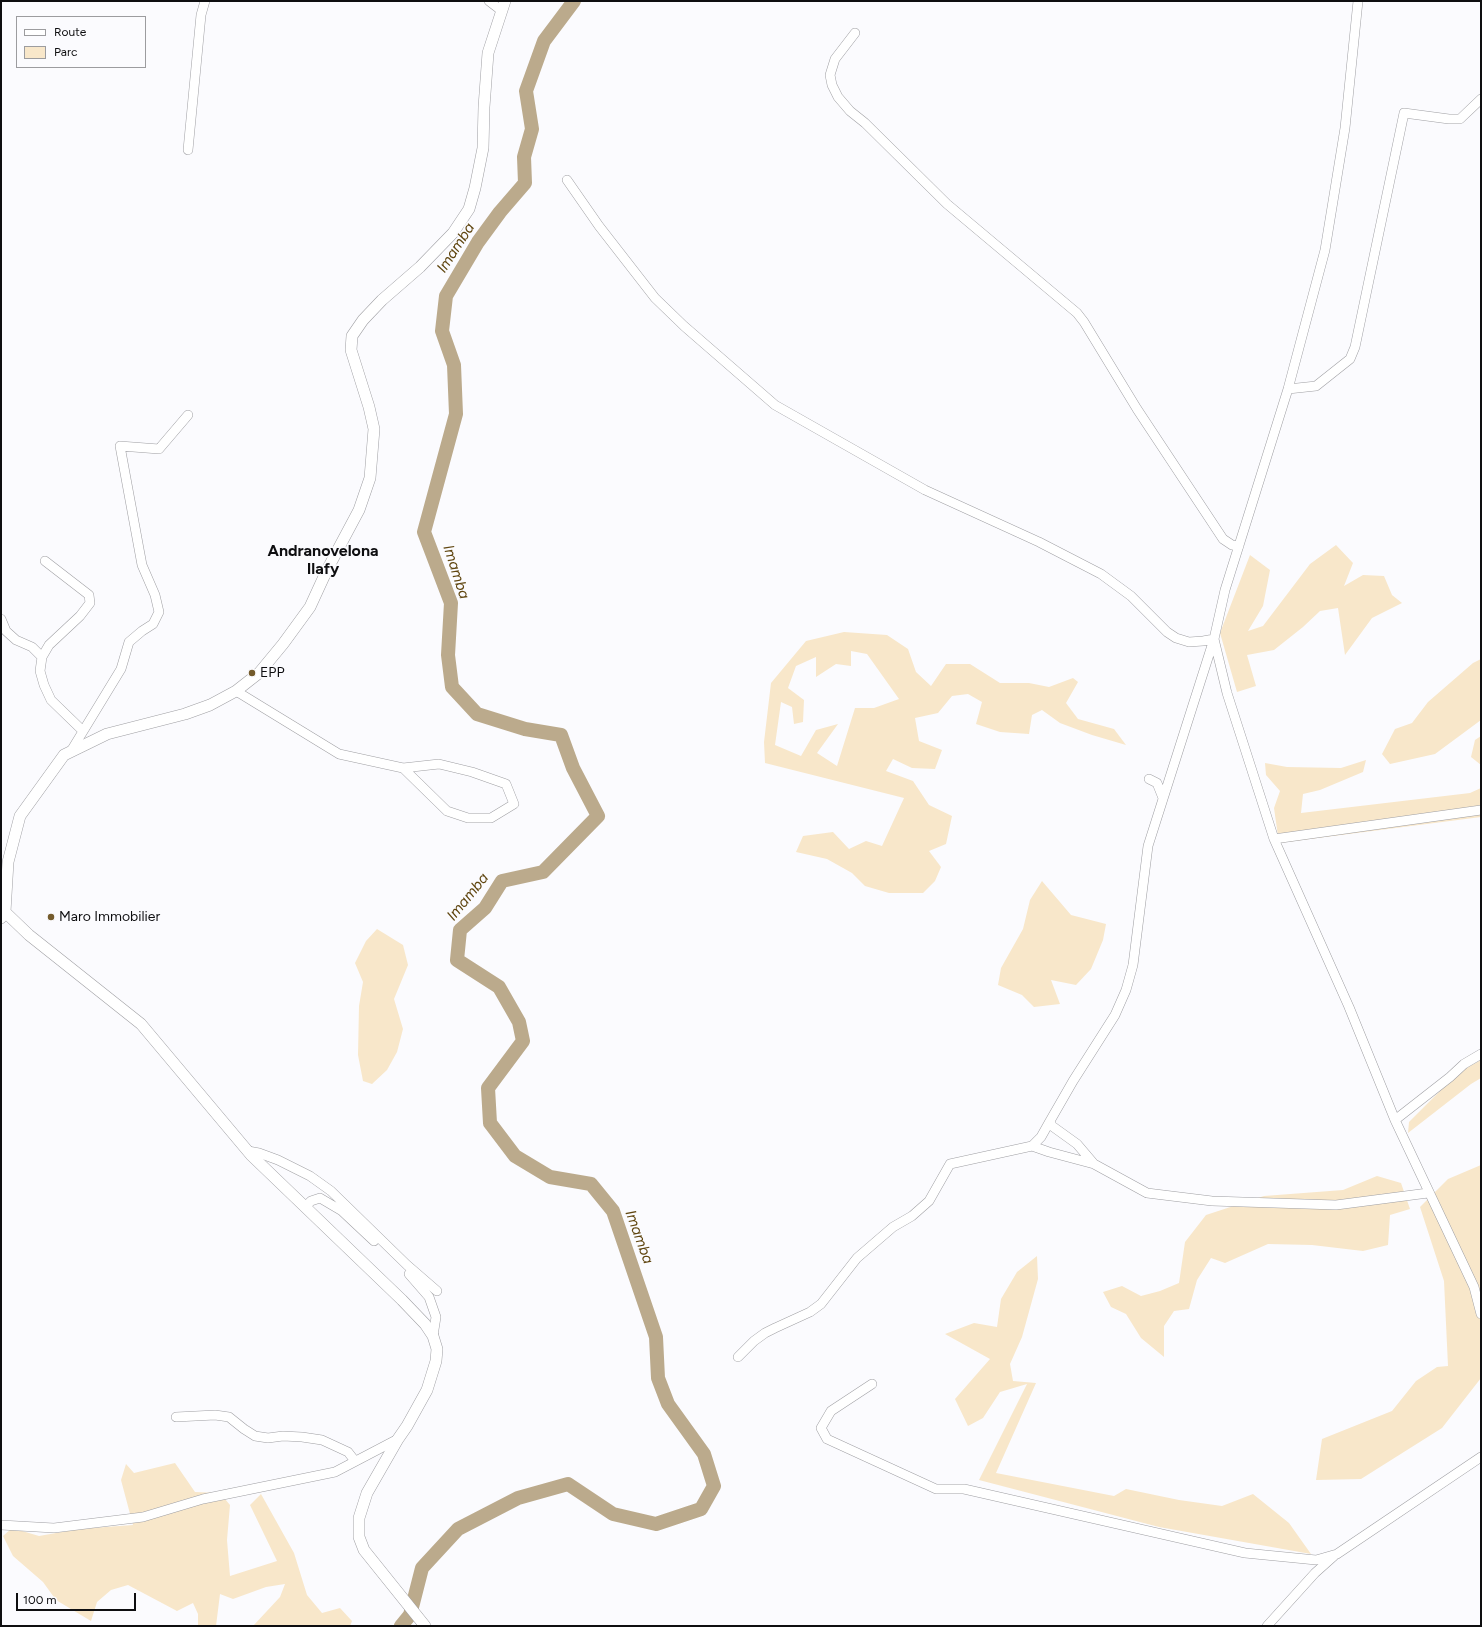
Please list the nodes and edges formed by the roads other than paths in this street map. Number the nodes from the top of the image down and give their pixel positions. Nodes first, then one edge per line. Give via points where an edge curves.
1 (205, 1) edge
2 (489, 1) edge
3 (1358, 1) edge
4 (503, 6) edge
5 (855, 33) dead end
6 (1481, 99) edge
7 (188, 150) dead end
8 (567, 180) dead end
9 (1288, 389) junction
10 (188, 415) dead end
11 (1239, 546) junction
12 (45, 561) dead end
13 (1, 619) edge
14 (1214, 639) junction
15 (42, 657) junction
16 (236, 691) junction
17 (84, 730) junction
18 (71, 751) junction
19 (403, 768) junction
20 (1149, 779) dead end
21 (1164, 798) junction
22 (1481, 810) edge
23 (1274, 839) junction
24 (2, 914) edge
25 (1481, 1054) edge
26 (1395, 1120) junction
27 (1050, 1121) junction
28 (1032, 1146) junction
29 (248, 1151) junction
30 (1094, 1164) junction
31 (1428, 1193) junction
32 (305, 1207) junction
33 (437, 1291) dead end
34 (1481, 1314) edge
35 (433, 1336) junction
36 (738, 1357) dead end
37 (872, 1384) dead end
38 (176, 1417) dead end
39 (398, 1439) junction
40 (1481, 1457) edge
41 (354, 1461) junction
42 (1, 1525) edge
43 (1337, 1554) junction
44 (425, 1626) edge
45 (1267, 1626) edge

1 - 7 street via 201,15
2 - 4 street
3 - 9 street via 1345,128 1324,250
4 - 16 street via 488,53 483,148 469,210 453,233 420,267 382,300 352,336 351,350 374,429 370,478 359,510 310,607 259,673
5 - 11 street via 835,59 830,75 838,97 947,204 1077,313 1223,539
6 - 9 street via 1460,119 1404,113 1356,347 1350,358 1316,386
8 - 14 street via 655,298 775,404 925,490 1101,574 1131,596 1176,638 1189,642
9 - 11 street
10 - 17 street via 159,449 120,446 142,565 155,595 159,612 153,624 130,642 120,669
11 - 14 street via 1225,590
12 - 15 street via 89,595 90,603 49,645
13 - 15 street via 6,631 16,640 32,647
14 - 21 street
14 - 23 street via 1227,693
15 - 17 street via 40,670 51,700
16 - 18 street via 210,705 107,734
16 - 19 street via 339,754
17 - 18 street
18 - 24 street via 64,755 20,816 8,862
19 - 19 street via 448,810 468,818 491,818 514,804 506,784 472,772 439,764
20 - 21 street via 1157,783
21 - 27 street via 1148,846 1133,965 1126,990 1115,1015
22 - 23 street
23 - 26 street via 1349,1007
24 - 29 street via 141,1024
25 - 26 street via 1464,1064
26 - 31 street
27 - 28 street via 1041,1137
27 - 30 street via 1052,1126 1077,1144
28 - 30 street
28 - 36 street via 950,1164 929,1201 857,1258 821,1304 810,1312 765,1333
29 - 32 street
29 - 33 street via 278,1160 310,1176 330,1191
30 - 31 street via 1147,1193 1212,1201 1336,1205
31 - 34 street via 1474,1287
32 - 35 street via 402,1300
32 - 35 street via 311,1200 320,1198 342,1211 415,1279 429,1296 436,1317
35 - 39 street via 437,1349 436,1361 426,1390
37 - 43 street via 831,1411 821,1428 827,1439 936,1489 964,1489 1246,1553 1316,1560
38 - 41 street via 229,1417 255,1436 322,1440 348,1452
39 - 41 street
39 - 44 street via 367,1493 359,1518 359,1537 364,1550
40 - 43 street
41 - 42 street via 335,1472 203,1499 143,1517 54,1528
43 - 45 street

